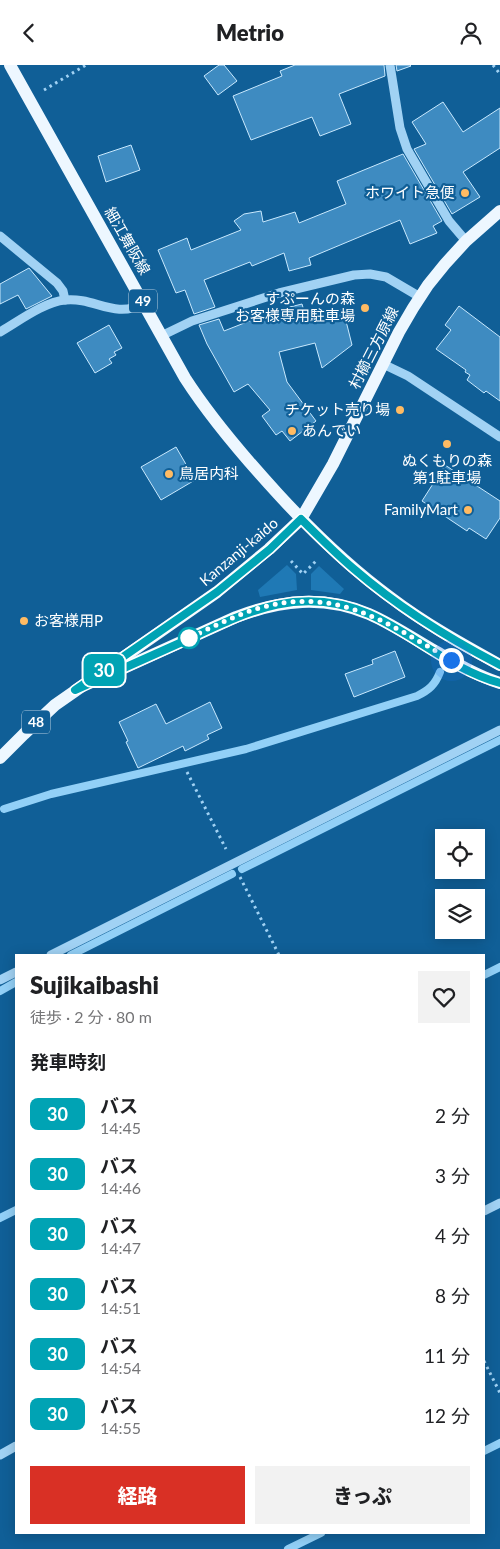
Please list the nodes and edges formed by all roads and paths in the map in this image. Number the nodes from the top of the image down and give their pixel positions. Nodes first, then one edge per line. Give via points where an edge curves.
1 (10, 65) edge
2 (86, 65) edge
3 (390, 65) edge
4 (493, 65) edge
5 (500, 74) edge
6 (49, 87) dead end
7 (500, 211) edge
8 (0, 236) edge
9 (466, 241) junction
10 (420, 297) junction
11 (65, 300) junction
12 (144, 303) junction
13 (0, 332) edge
14 (161, 337) junction
15 (383, 364) junction
16 (500, 437) edge
17 (301, 519) junction
18 (291, 561) dead end
19 (316, 561) dead end
20 (500, 665) edge
21 (500, 683) edge
22 (75, 690) junction
23 (500, 730) edge
24 (0, 758) edge
25 (53, 954) edge
26 (15, 973) edge
27 (0, 981) edge
28 (500, 1203) edge
29 (485, 1210) edge
30 (485, 1363) edge
31 (500, 1393) edge
32 (15, 1448) edge
33 (0, 1455) edge

1 - 12 main road, 細江舞阪線 / 49
2 - 6 path
3 - 9 street via 407,149 449,221
4 - 5 path
7 - 9 main road, 村櫛三方原線
8 - 11 street via 57,283
9 - 10 main road, 村櫛三方原線
10 - 14 street via 386,277 354,275 279,293 192,321
10 - 15 main road, 村櫛三方原線
11 - 12 street via 127,310
11 - 13 street via 49,304
12 - 14 main road, 細江舞阪線 / 49
14 - 17 main road, 細江舞阪線 / 49 via 204,406
15 - 16 street via 408,376
15 - 17 main road, 村櫛三方原線 via 333,464
17 - 20 main road, Kanzanji-kaido via 354,569 390,597 427,623
17 - 22 main road, Kanzanji-kaido / 48 via 217,592
18 - 19 path via 303,574
21 - 22 main road, 48 via 467,670 370,615 332,603 304,601 248,612
22 - 24 main road, Kanzanji-kaido / 48 via 39,719
23 - 25 street
26 - 27 street
28 - 29 street
30 - 31 path
32 - 33 street

